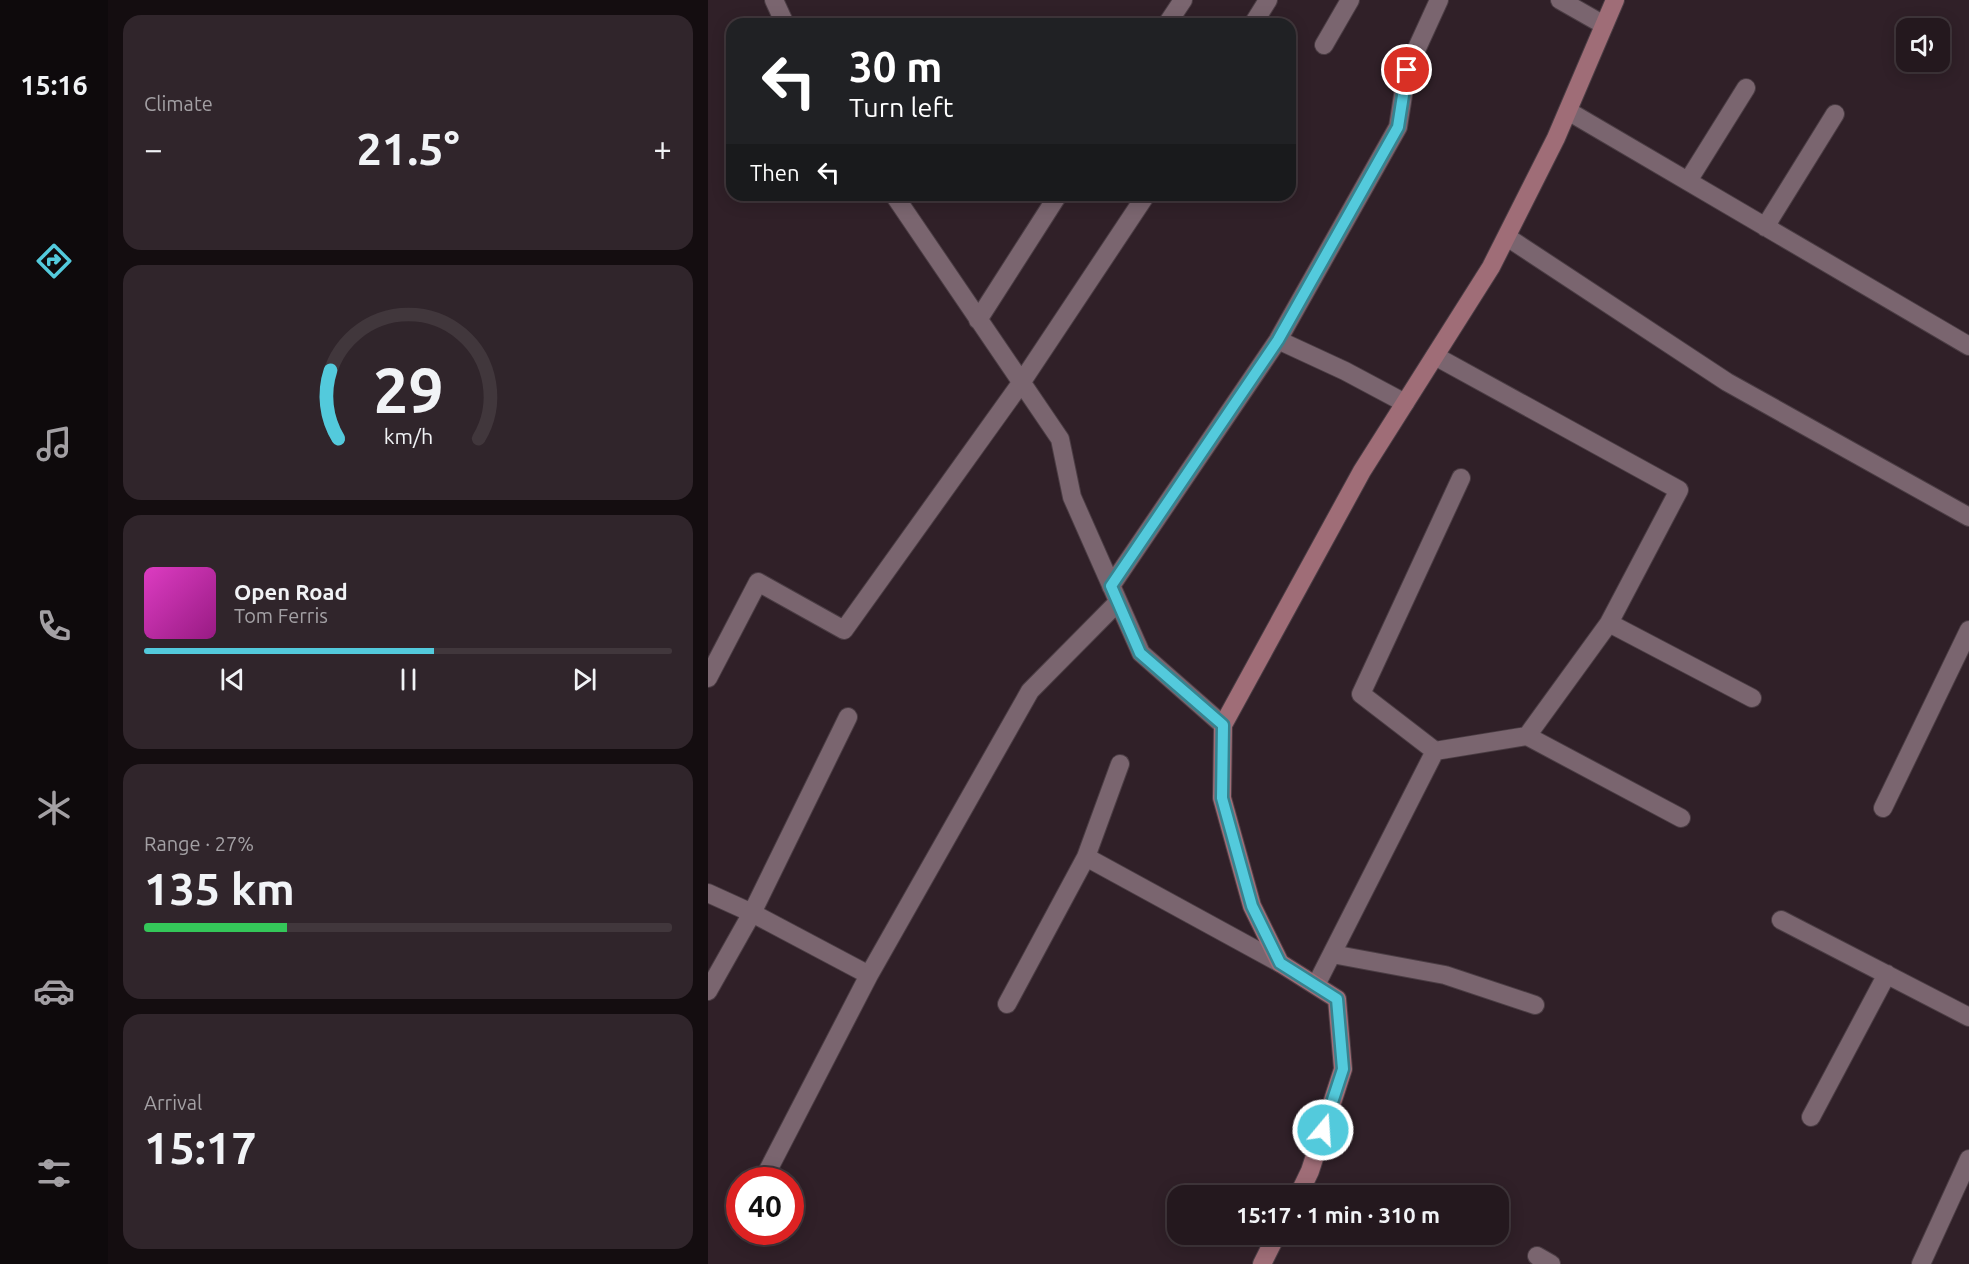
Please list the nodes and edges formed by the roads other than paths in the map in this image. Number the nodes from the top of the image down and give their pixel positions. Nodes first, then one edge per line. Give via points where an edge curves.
1 (774, 0) edge
2 (1183, 0) edge
3 (1268, 0) edge
4 (1350, 0) edge
5 (1439, 0) edge
6 (1560, 0) edge
7 (1614, 0) edge
8 (782, 18) edge
9 (1171, 18) edge
10 (1257, 18) edge
11 (1604, 25) junction
12 (1324, 45) dead end
13 (1746, 88) dead end
14 (1568, 111) junction
15 (1835, 114) dead end
16 (1688, 182) junction
17 (898, 201) edge
18 (1054, 201) edge
19 (1142, 201) edge
20 (1765, 227) junction
21 (1507, 237) junction
22 (978, 320) junction
23 (1278, 340) junction
24 (1969, 346) edge
25 (1435, 357) junction
26 (1021, 383) junction
27 (1405, 403) junction
28 (1461, 478) dead end
29 (1969, 517) edge
30 (1114, 594) junction
31 (1609, 623) junction
32 (1969, 630) edge
33 (708, 678) edge
34 (1752, 698) dead end
35 (848, 717) dead end
36 (1223, 725) junction
37 (1527, 736) junction
38 (1435, 752) junction
39 (1120, 764) dead end
40 (1883, 808) dead end
41 (1681, 818) dead end
42 (1086, 857) junction
43 (708, 892) edge
44 (752, 913) junction
45 (1781, 920) dead end
46 (1332, 954) junction
47 (1280, 963) junction
48 (1887, 974) junction
49 (869, 975) junction
50 (1316, 985) junction
51 (708, 991) edge
52 (1008, 1004) dead end
53 (1535, 1005) dead end
54 (1969, 1017) edge
55 (1811, 1117) dead end
56 (1969, 1159) edge
57 (770, 1167) edge
58 (1303, 1185) edge
59 (1272, 1245) edge
60 (1262, 1264) edge
61 (1921, 1264) edge

1 - 8 street
2 - 9 street
3 - 10 street
4 - 12 street
5 - 23 street via 1407,70 1398,127
6 - 11 street
7 - 11 street
11 - 14 street
13 - 16 street
14 - 16 street
14 - 21 street
15 - 20 street
16 - 20 street
17 - 22 street
18 - 22 street
19 - 26 street
20 - 24 street
21 - 25 street
21 - 29 street via 1727,382
22 - 26 street
23 - 27 street
23 - 30 street
25 - 27 street
25 - 31 street via 1679,490
26 - 30 street via 1060,439 1072,497
26 - 33 street via 844,630 758,582
27 - 36 street via 1362,471
28 - 38 street via 1361,694
30 - 36 street via 1140,653
30 - 49 street via 1030,691
31 - 34 street
31 - 37 street
32 - 40 street
35 - 44 street
36 - 47 street via 1222,798 1252,906
37 - 38 street
37 - 41 street
38 - 46 street
39 - 42 street
42 - 47 street
42 - 52 street
43 - 44 street
44 - 49 street
44 - 51 street
45 - 48 street
46 - 50 street
46 - 53 street via 1445,975
47 - 50 street
48 - 54 street
48 - 55 street
49 - 57 street
50 - 58 street via 1337,999 1343,1069
56 - 61 street
59 - 60 street

